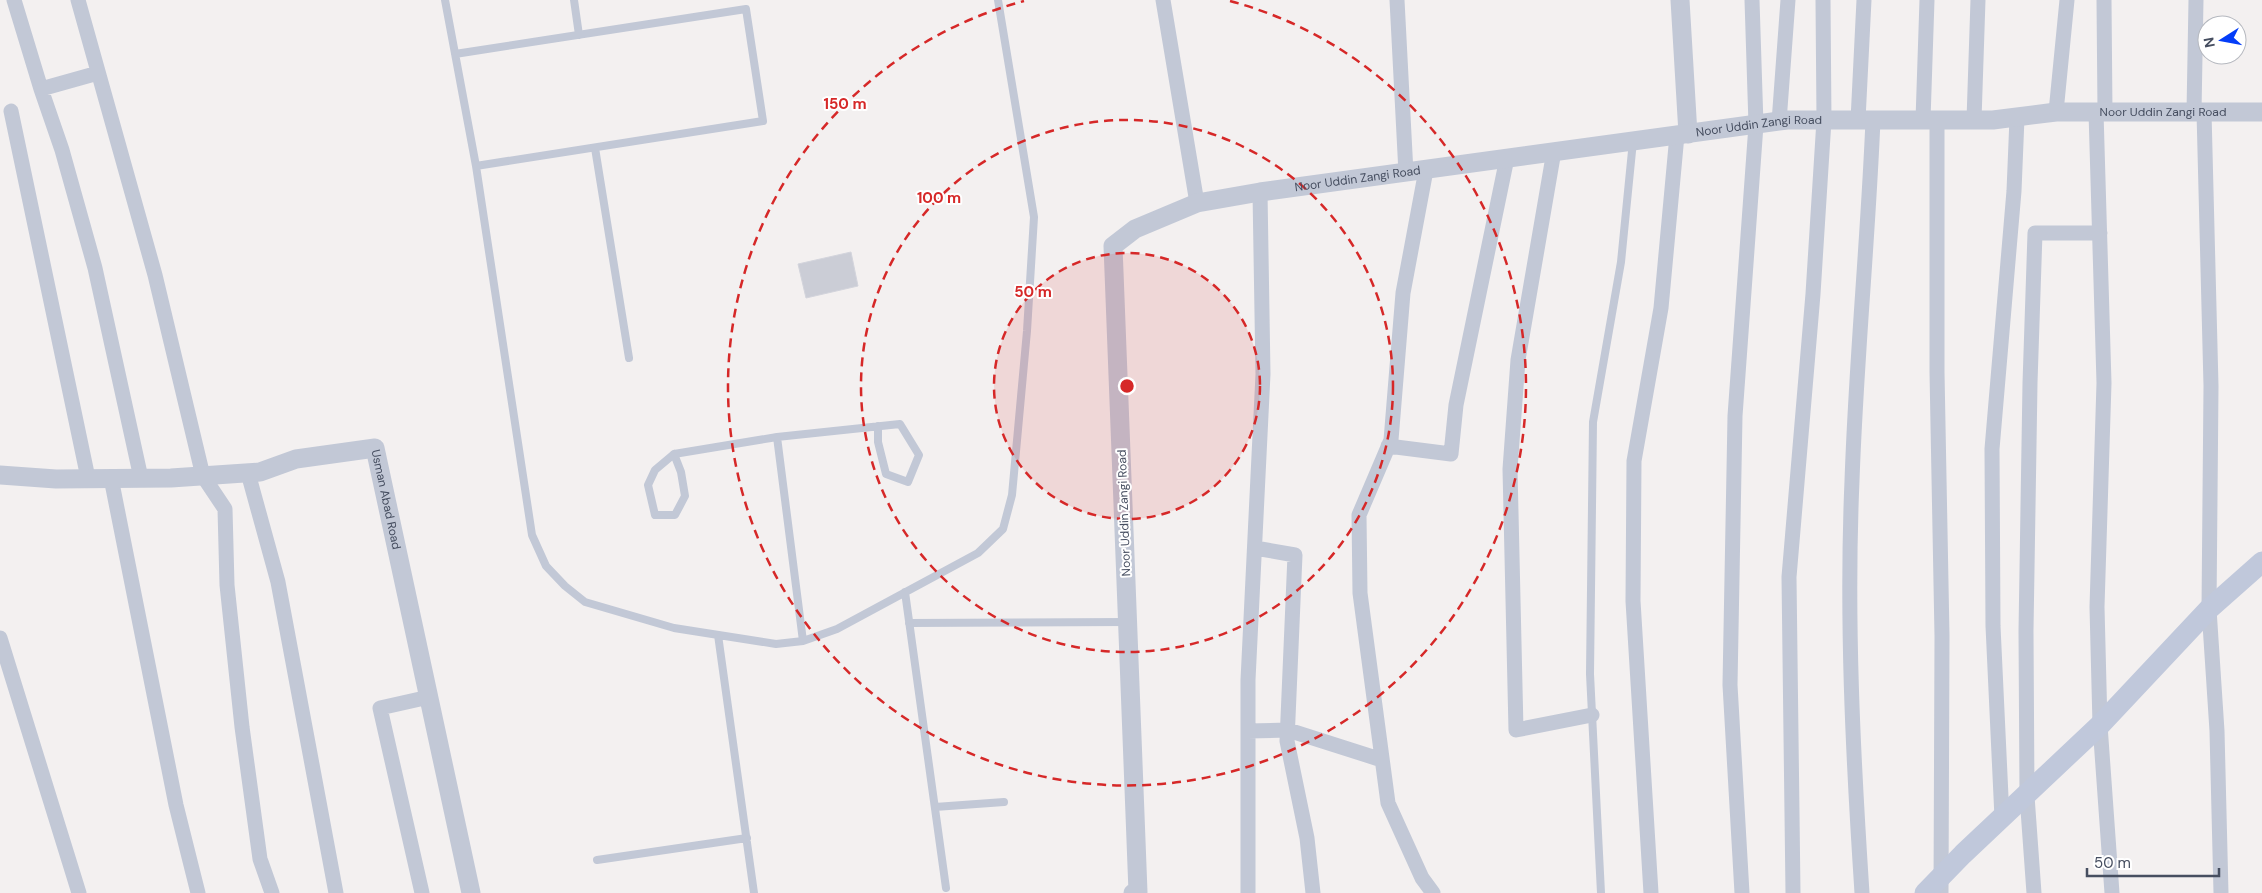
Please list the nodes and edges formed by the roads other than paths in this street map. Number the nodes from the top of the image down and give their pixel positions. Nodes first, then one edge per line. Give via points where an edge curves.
1 (14, 0) edge
2 (78, 0) edge
3 (445, 0) edge
4 (574, 0) edge
5 (998, 0) edge
6 (1163, 0) edge
7 (1397, 0) edge
8 (1680, 0) edge
9 (1752, 0) edge
10 (1788, 0) edge
11 (1823, 0) edge
12 (1864, 0) edge
13 (1926, 0) edge
14 (1978, 0) edge
15 (2067, 0) edge
16 (2104, 0) edge
17 (2196, 0) edge
18 (579, 35) junction
19 (455, 54) junction
20 (98, 73) junction
21 (41, 89) junction
22 (11, 111) dead end
23 (2056, 112) junction
24 (2101, 112) junction
25 (2199, 112) junction
26 (2262, 112) edge
27 (2017, 118) junction
28 (1824, 120) junction
29 (1866, 120) junction
30 (1930, 120) junction
31 (1974, 120) junction
32 (1779, 122) junction
33 (1756, 125) junction
34 (1682, 135) junction
35 (1633, 141) junction
36 (595, 148) junction
37 (1554, 151) junction
38 (1507, 158) junction
39 (476, 166) junction
40 (1426, 170) junction
41 (1406, 173) junction
42 (1260, 192) junction
43 (1197, 203) junction
44 (2100, 233) junction
45 (629, 358) dead end
46 (878, 426) junction
47 (777, 437) junction
48 (1388, 446) junction
49 (674, 454) junction
50 (248, 473) junction
51 (0, 475) edge
52 (203, 476) junction
53 (88, 478) junction
54 (111, 478) junction
55 (141, 478) junction
56 (1255, 548) junction
57 (2262, 562) edge
58 (905, 592) junction
59 (2209, 609) junction
60 (1128, 622) junction
61 (909, 623) junction
62 (718, 635) junction
63 (0, 638) edge
64 (802, 641) junction
65 (429, 697) junction
66 (1592, 715) junction
67 (2100, 725) junction
68 (1288, 730) junction
69 (1248, 731) junction
70 (1382, 760) junction
71 (2027, 796) junction
72 (1004, 802) dead end
73 (935, 807) junction
74 (2002, 818) junction
75 (747, 838) junction
76 (597, 860) dead end
77 (946, 888) dead end
78 (1935, 888) edge
79 (79, 893) edge
80 (198, 893) edge
81 (272, 893) edge
82 (336, 893) edge
83 (422, 893) edge
84 (471, 893) edge
85 (754, 893) edge
86 (1137, 893) edge
87 (1248, 893) edge
88 (1313, 893) edge
89 (1433, 893) edge
90 (1601, 893) edge
91 (1651, 893) edge
92 (1742, 893) edge
93 (1793, 893) edge
94 (1862, 893) edge
95 (2034, 893) edge
96 (2112, 893) edge
97 (2222, 893) edge

1 - 21 street
2 - 20 street
3 - 19 lane
4 - 18 lane
5 - 58 lane via 1034,217 1012,495 1003,529 978,553
6 - 43 street
7 - 41 street
8 - 34 street
9 - 33 street
10 - 32 street
11 - 28 street
12 - 29 street
13 - 30 street
14 - 31 street
15 - 23 street
16 - 24 street
17 - 25 street
18 - 19 lane
18 - 36 lane via 746,9 763,121
19 - 39 lane
20 - 21 street
20 - 52 street via 155,275
21 - 55 street via 95,268
22 - 53 street
23 - 24 street, Noor Uddin Zangi Road
23 - 27 street, Noor Uddin Zangi Road
24 - 25 street, Noor Uddin Zangi Road
24 - 44 street
25 - 26 street, Noor Uddin Zangi Road
25 - 59 street via 2211,386
27 - 31 street, Noor Uddin Zangi Road
27 - 74 street via 2014,192 1992,449 1993,626
28 - 29 street, Noor Uddin Zangi Road
28 - 32 street, Noor Uddin Zangi Road
28 - 93 street via 1789,577
29 - 30 street, Noor Uddin Zangi Road
29 - 94 street via 1850,617 1854,770
30 - 31 street, Noor Uddin Zangi Road
30 - 78 street via 1942,636
32 - 33 street, Noor Uddin Zangi Road
33 - 34 street, Noor Uddin Zangi Road
33 - 92 street via 1735,416 1730,685
34 - 35 street, Noor Uddin Zangi Road
34 - 91 street via 1661,308 1634,461 1633,601
35 - 37 street, Noor Uddin Zangi Road
35 - 66 lane via 1621,262 1593,422
36 - 39 lane
36 - 45 lane
37 - 38 street, Noor Uddin Zangi Road
37 - 66 street via 1518,360 1510,469 1516,730
38 - 40 street, Noor Uddin Zangi Road
38 - 48 street via 1456,405 1451,454
39 - 62 lane via 532,535 546,566 585,602 674,628
40 - 41 street, Noor Uddin Zangi Road
40 - 48 street via 1402,293
41 - 42 street, Noor Uddin Zangi Road
42 - 43 street, Noor Uddin Zangi Road
42 - 56 street via 1262,374
43 - 60 street, Noor Uddin Zangi Road via 1134,229 1113,246
44 - 67 street via 2104,383 2097,607
44 - 71 street via 2035,232 2030,384
46 - 46 lane via 900,424 919,455 908,482 886,474 878,442
46 - 47 lane
47 - 49 lane
47 - 64 lane
48 - 70 street via 1359,515 1360,593
49 - 49 lane via 655,470 648,485 655,515 675,515 685,496
50 - 52 street, Usman Abad Road
50 - 65 street, Usman Abad Road via 296,459 375,448
50 - 82 street via 278,582
51 - 53 street, Usman Abad Road
52 - 55 street, Usman Abad Road
52 - 81 street via 225,509 227,585 242,727 260,859
53 - 54 street, Usman Abad Road
54 - 55 street, Usman Abad Road
54 - 80 street via 176,805
56 - 68 street via 1295,555
56 - 69 street
57 - 59 main road
58 - 61 lane
58 - 64 lane via 838,629
59 - 67 main road
59 - 97 street
60 - 61 lane
60 - 86 street, Noor Uddin Zangi Road
61 - 73 lane
62 - 64 lane via 776,644
62 - 75 lane
63 - 79 street
65 - 83 street via 380,708
65 - 84 street, Usman Abad Road
66 - 90 lane
67 - 71 main road
67 - 96 street
68 - 69 street
68 - 70 street
68 - 88 street via 1287,741 1307,838
69 - 87 street
70 - 89 street via 1388,803 1422,878
71 - 74 main road
71 - 95 street
72 - 73 lane
73 - 77 lane
74 - 78 main road
75 - 76 lane
75 - 85 lane

